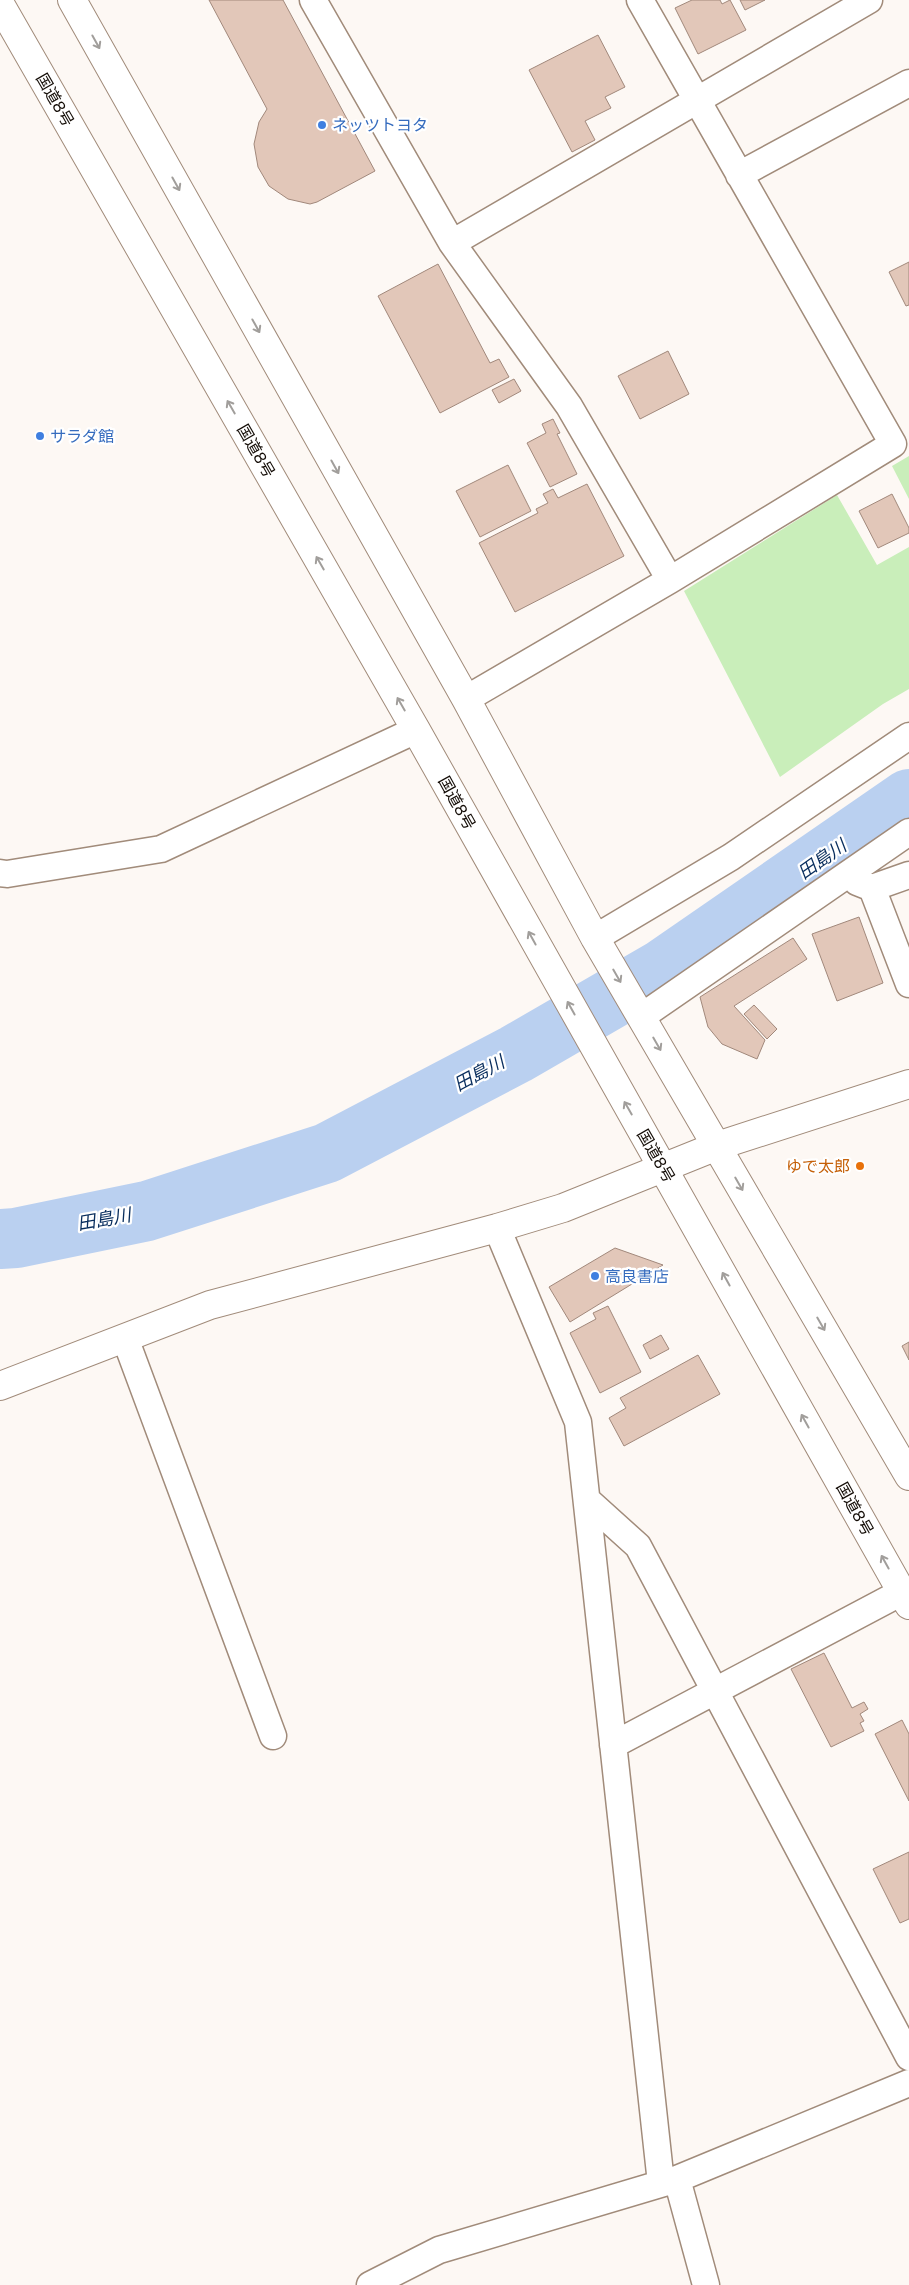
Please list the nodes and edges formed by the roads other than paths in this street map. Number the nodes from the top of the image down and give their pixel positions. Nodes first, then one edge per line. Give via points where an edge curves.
1 (72, 0) edge
2 (313, 0) edge
3 (640, 0) edge
4 (869, 0) edge
5 (0, 4) edge
6 (909, 83) edge
7 (696, 100) junction
8 (739, 175) junction
9 (452, 243) junction
10 (670, 580) junction
11 (466, 699) junction
12 (416, 730) junction
13 (909, 736) edge
14 (909, 832) edge
15 (0, 873) edge
16 (909, 875) edge
17 (842, 877) junction
18 (872, 888) junction
19 (599, 944) junction
20 (909, 984) edge
21 (637, 1009) junction
22 (909, 1084) edge
23 (716, 1146) junction
24 (663, 1167) junction
25 (497, 1228) junction
26 (125, 1338) junction
27 (0, 1386) edge
28 (909, 1476) edge
29 (587, 1500) junction
30 (905, 1598) edge
31 (715, 1690) junction
32 (273, 1736) dead end
33 (613, 1745) junction
34 (909, 2057) edge
35 (909, 2083) edge
36 (669, 2181) junction
37 (370, 2285) edge
38 (706, 2285) edge

1 -> 11 main road
2 - 9 street
3 - 7 street
4 - 7 street
12 -> 5 main road, 国道8号
6 - 8 street
7 - 8 street
7 - 9 street
8 - 10 street via 893,444
9 - 10 street via 568,406
10 - 11 street
11 - 19 main road
12 - 15 street via 161,849
24 -> 12 main road, 国道8号
13 - 19 street
14 - 17 street
16 - 18 street
17 - 18 street
17 - 21 street
18 - 20 street
19 -> 21 main road
21 -> 23 main road
22 - 23 main road
23 - 24 main road
23 -> 28 main road
24 - 25 main road via 563,1208
30 -> 24 main road, 国道8号
25 - 26 main road via 210,1305
25 - 29 street via 578,1422
26 - 27 main road
26 - 32 street
29 - 31 street via 638,1546
29 - 33 street
30 - 31 street
31 - 33 street
31 - 34 street
33 - 36 street
35 - 36 street
36 - 37 street via 439,2250
36 - 38 street

